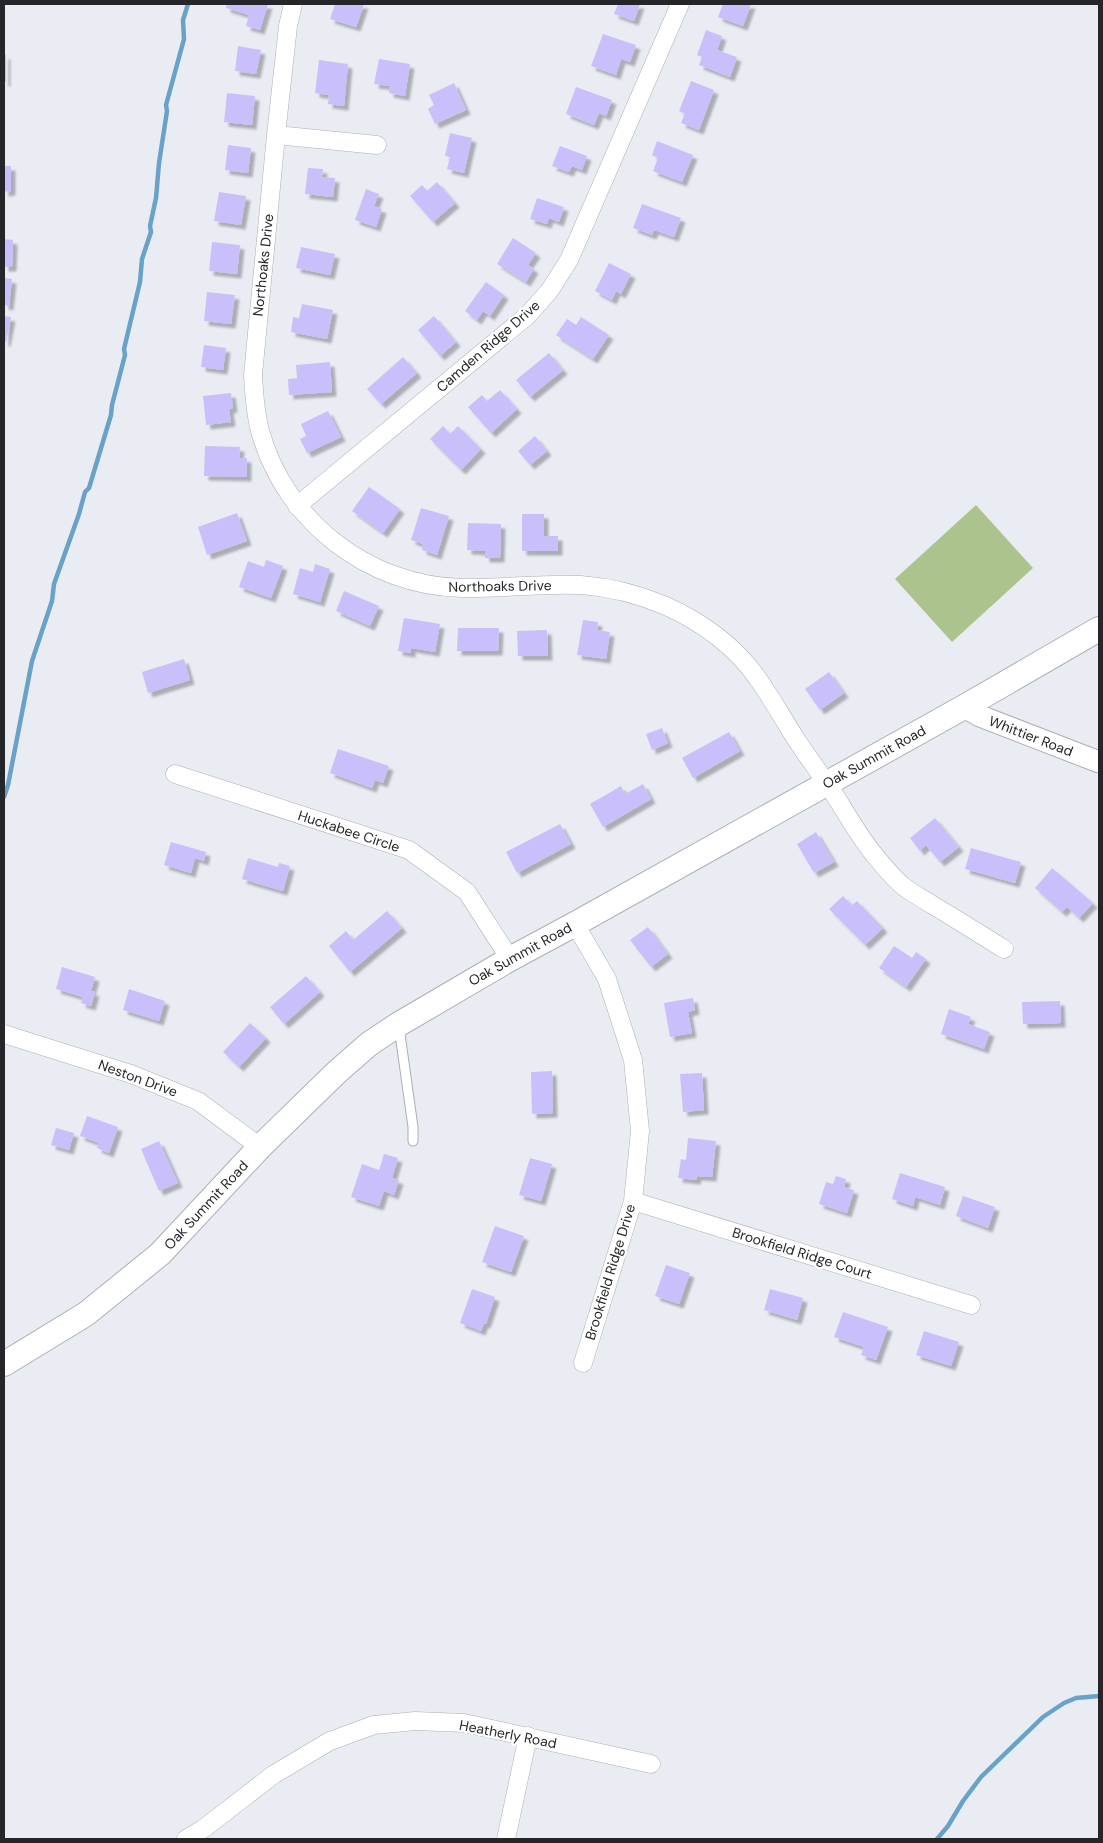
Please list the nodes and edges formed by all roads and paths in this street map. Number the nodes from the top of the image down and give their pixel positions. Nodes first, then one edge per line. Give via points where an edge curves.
1 (293, 4) edge
2 (680, 4) edge
3 (276, 135) junction
4 (377, 145) dead end
5 (297, 506) junction
6 (1099, 629) edge
7 (964, 707) junction
8 (1099, 762) edge
9 (175, 774) dead end
10 (827, 784) junction
11 (576, 924) junction
12 (1004, 949) dead end
13 (510, 959) junction
14 (399, 1024) junction
15 (4, 1034) edge
16 (413, 1141) dead end
17 (260, 1147) junction
18 (633, 1201) junction
19 (971, 1305) dead end
20 (583, 1362) dead end
21 (4, 1364) edge
22 (528, 1736) junction
23 (651, 1764) dead end
24 (186, 1839) edge
25 (506, 1839) edge

1 - 3 street, Northoaks Drive
2 - 5 street, Camden Ridge Drive via 569,260 550,290 528,315
3 - 4 street
3 - 5 street, Northoaks Drive via 253,374 254,401 263,438 280,479
5 - 10 street, Northoaks Drive via 331,540 356,557 412,581 461,588 583,585 616,590 664,605 691,618 731,648 757,678
6 - 7 main road, Oak Summit Road
7 - 8 street, Whittier Road
7 - 10 main road, Oak Summit Road
9 - 13 street, Huckabee Circle via 409,850 467,892
10 - 11 main road, Oak Summit Road
10 - 12 street, Northoaks Drive via 871,852 903,886
11 - 13 main road, Oak Summit Road
11 - 18 street, Brookfield Ridge Drive via 607,979 634,1060 640,1131
13 - 14 main road, Oak Summit Road
14 - 16 lane
14 - 17 main road, Oak Summit Road via 369,1044 337,1072
15 - 17 street, Neston Drive via 131,1074 198,1101
17 - 21 main road, Oak Summit Road via 160,1254 86,1314
18 - 19 street, Brookfield Ridge Court
18 - 20 street, Brookfield Ridge Drive
22 - 23 street, Heatherly Road
22 - 24 street, Heatherly Road via 464,1723 415,1721 374,1724 330,1741 273,1775 204,1830
22 - 25 street

